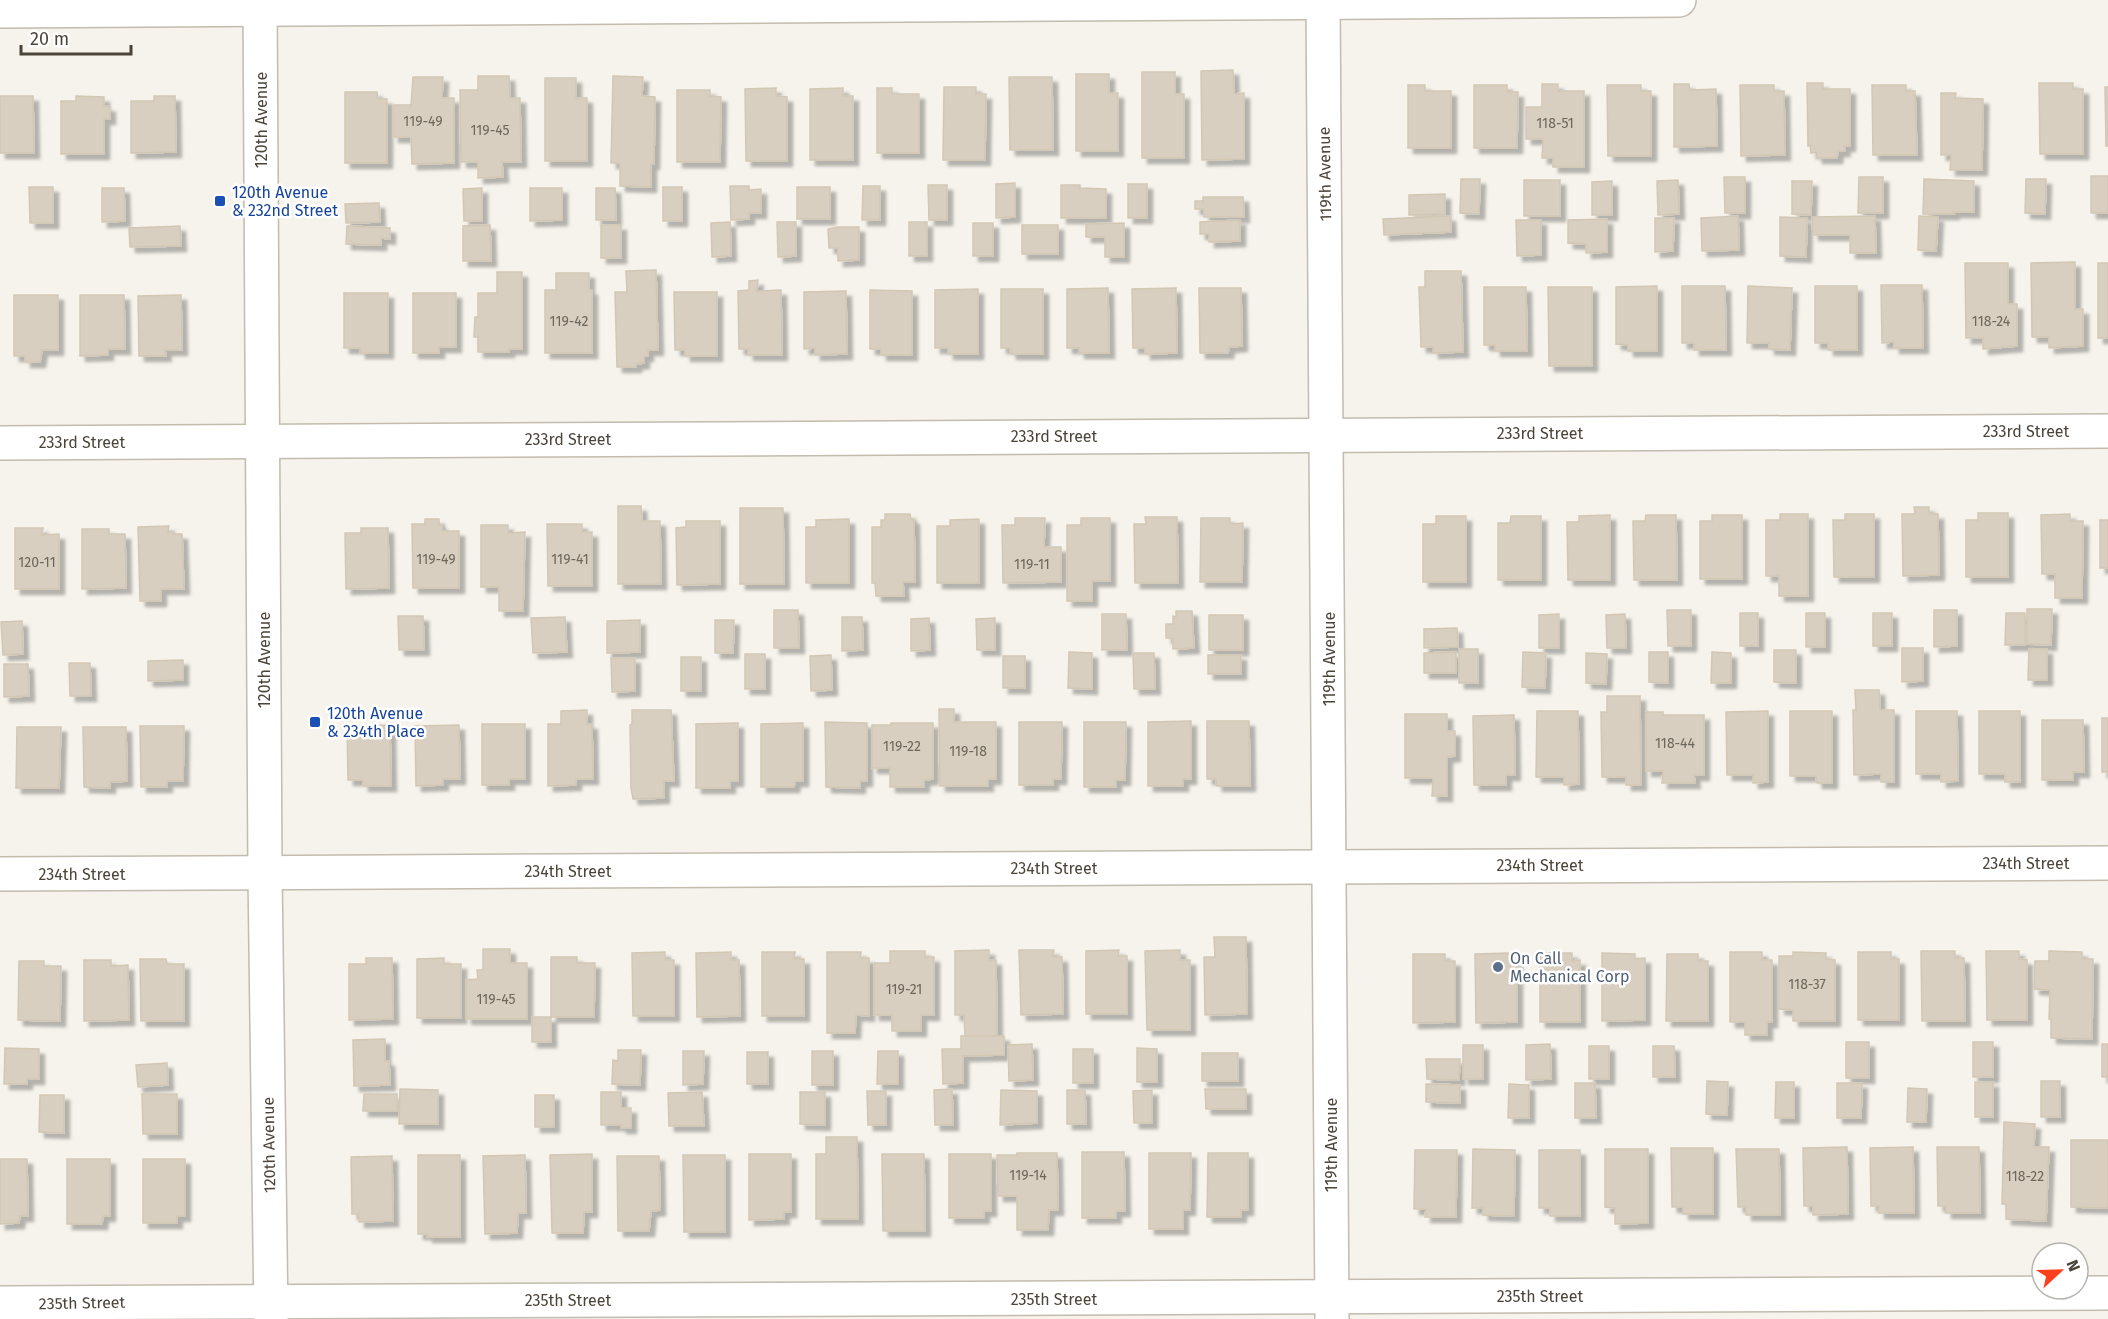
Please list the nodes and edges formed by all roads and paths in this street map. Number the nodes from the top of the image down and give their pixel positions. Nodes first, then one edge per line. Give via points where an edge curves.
1 (1679, 0) edge
2 (1323, 1) edge
3 (260, 4) edge
4 (0, 11) edge
5 (2108, 431) edge
6 (1327, 434) junction
7 (263, 441) junction
8 (0, 443) edge
9 (2108, 862) edge
10 (1329, 866) junction
11 (265, 873) junction
12 (0, 874) edge
13 (2108, 1293) edge
14 (0, 1303) edge
15 (1332, 1308) edge
16 (271, 1310) edge

1 - 2 street
2 - 3 street
2 - 6 street, 119th Avenue
3 - 4 street
3 - 7 street, 120th Avenue
5 - 6 street, 233rd Street
6 - 7 street, 233rd Street
6 - 10 street, 119th Avenue
7 - 8 street, 233rd Street
7 - 11 street, 120th Avenue
9 - 10 street, 234th Street
10 - 11 street, 234th Street
10 - 15 street, 119th Avenue
11 - 12 street, 234th Street
11 - 16 street, 120th Avenue
13 - 15 street, 235th Street
14 - 16 street, 235th Street
15 - 16 street, 235th Street

